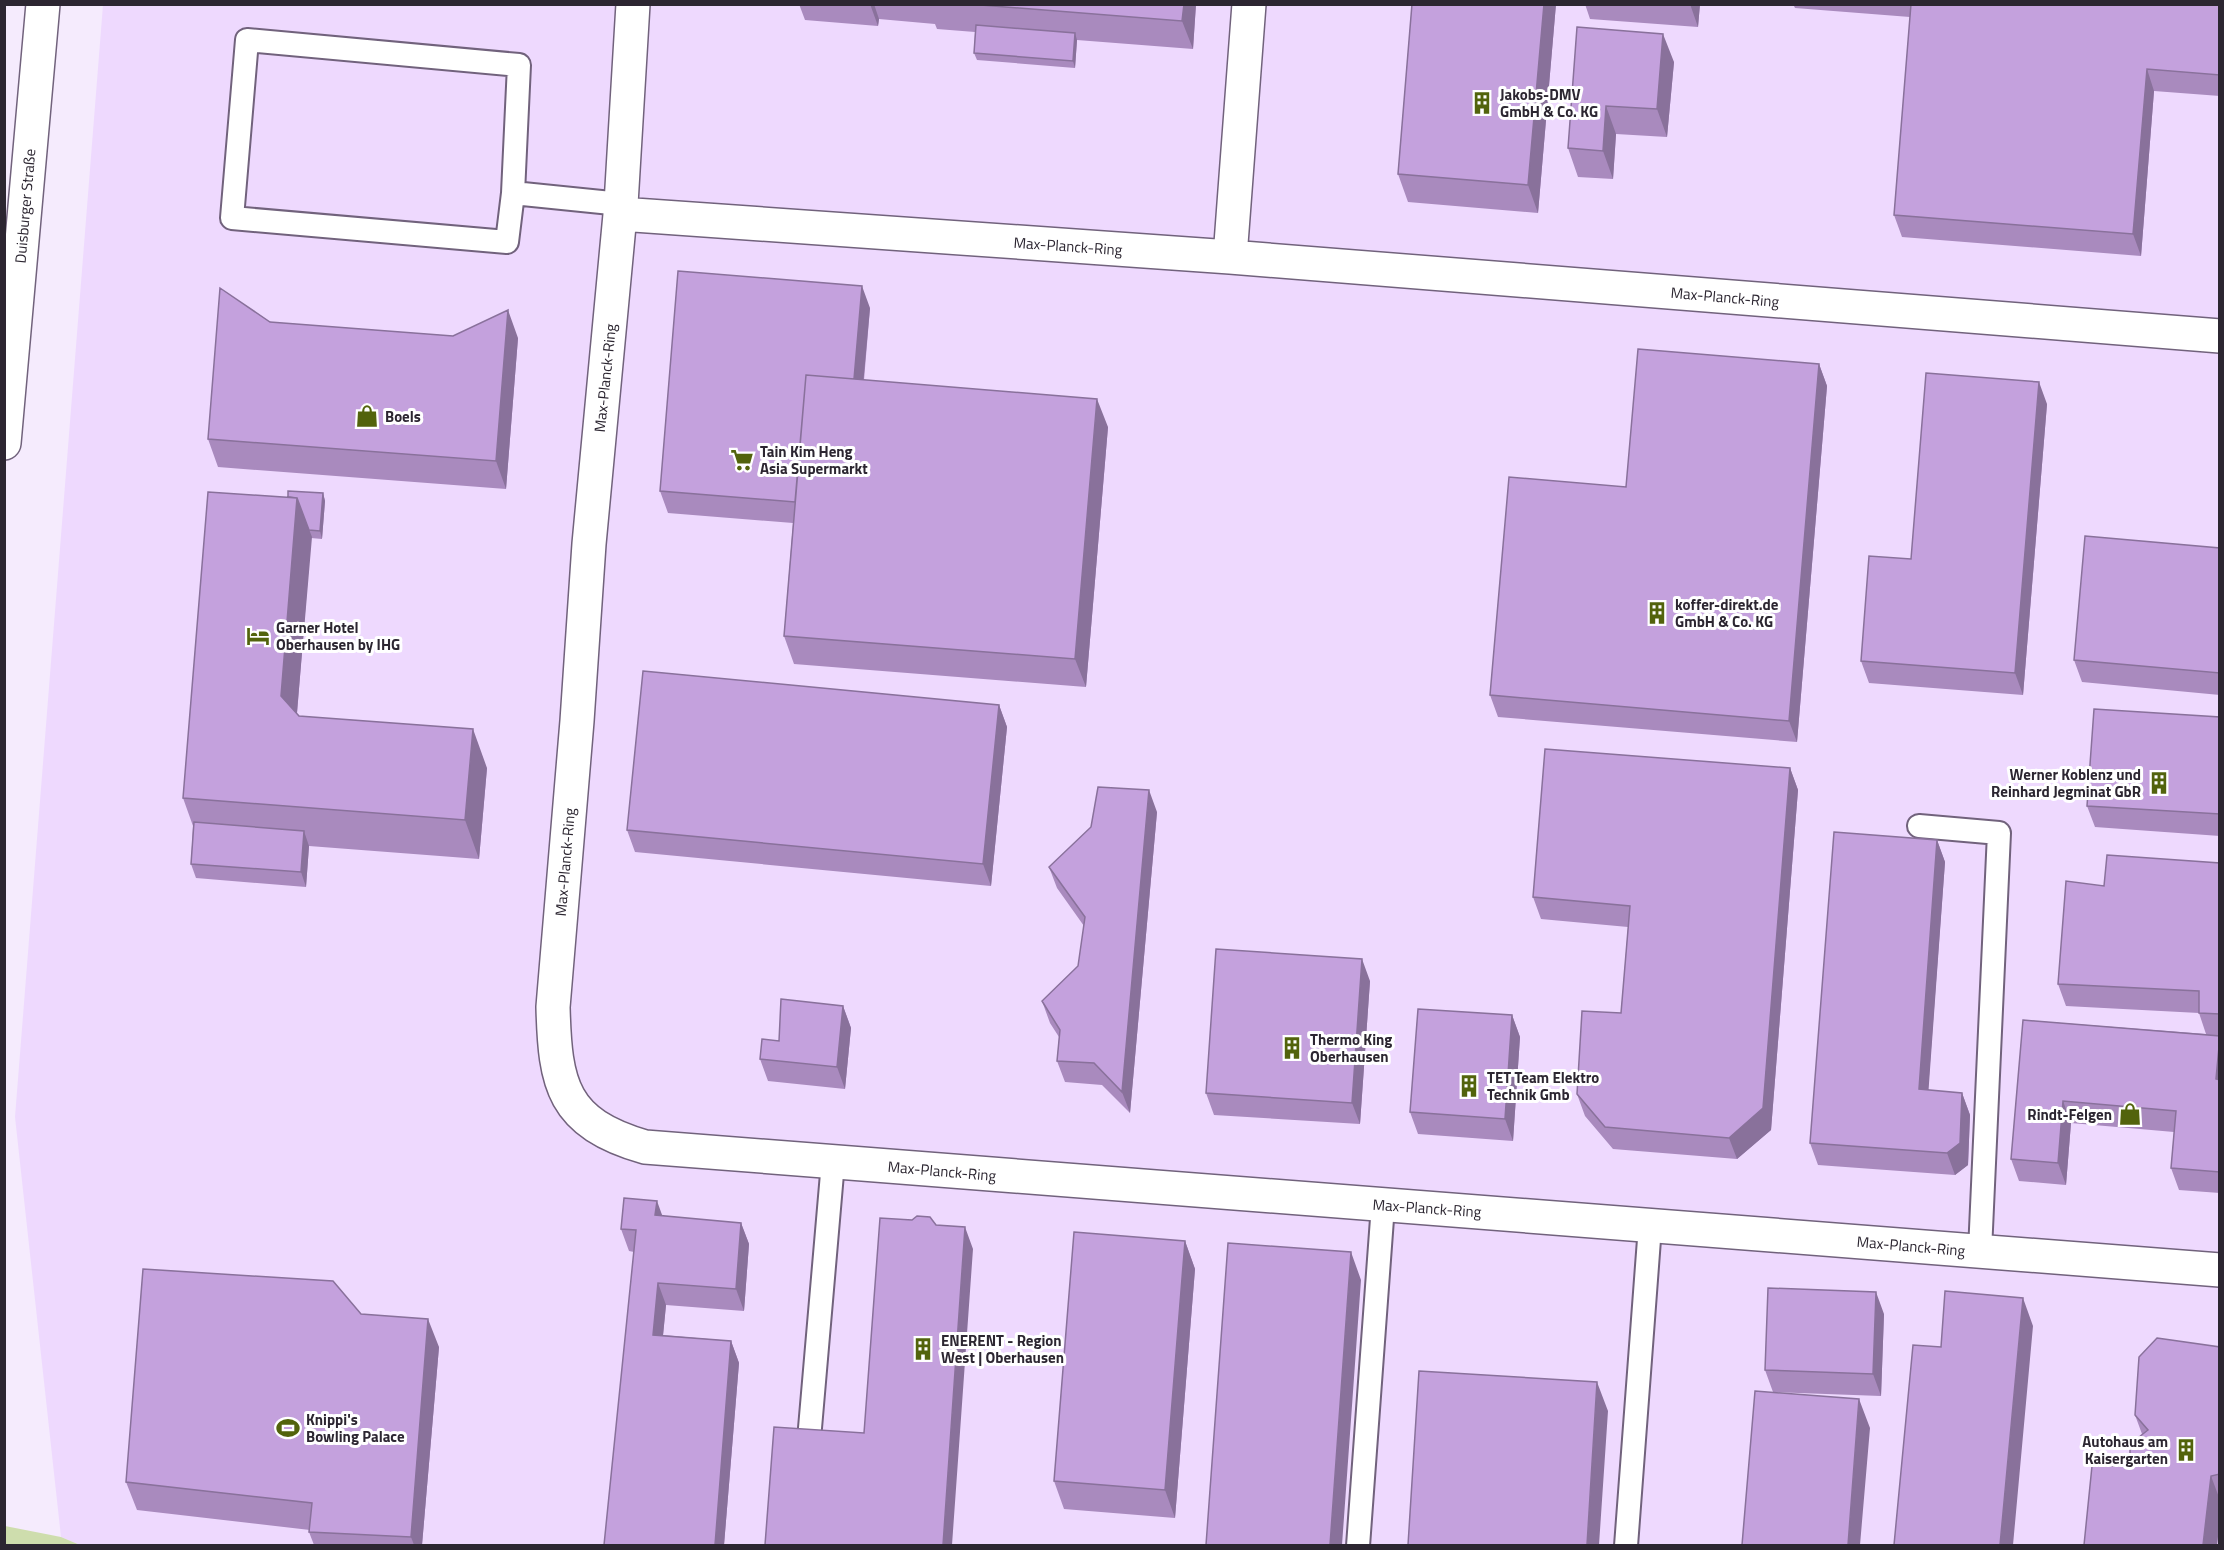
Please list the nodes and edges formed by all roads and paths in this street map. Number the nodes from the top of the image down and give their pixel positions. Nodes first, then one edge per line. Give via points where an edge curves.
1 (43, 4) edge
2 (633, 4) edge
3 (1250, 4) edge
4 (513, 193) junction
5 (620, 209) junction
6 (1230, 257) junction
7 (2220, 336) edge
8 (4, 443) edge
9 (1919, 826) dead end
10 (833, 1162) junction
11 (1383, 1205) junction
12 (1650, 1226) junction
13 (1980, 1251) junction
14 (2220, 1270) edge
15 (810, 1428) edge
16 (1359, 1545) edge
17 (1626, 1545) edge

1 - 8 street, Duisburger Straße
2 - 5 street, Max-Planck-Ring
3 - 6 street
4 - 4 lane via 519,65 247,40 232,218 507,242
4 - 5 lane
5 - 6 street, Max-Planck-Ring
5 - 10 street, Max-Planck-Ring via 553,1007 558,1070 562,1084 583,1116 626,1141 645,1147
6 - 7 street, Max-Planck-Ring
9 - 13 lane via 1999,833
10 - 11 street, Max-Planck-Ring
10 - 15 lane
11 - 12 street, Max-Planck-Ring
11 - 16 lane
12 - 13 street, Max-Planck-Ring
12 - 17 lane
13 - 14 street, Max-Planck-Ring

